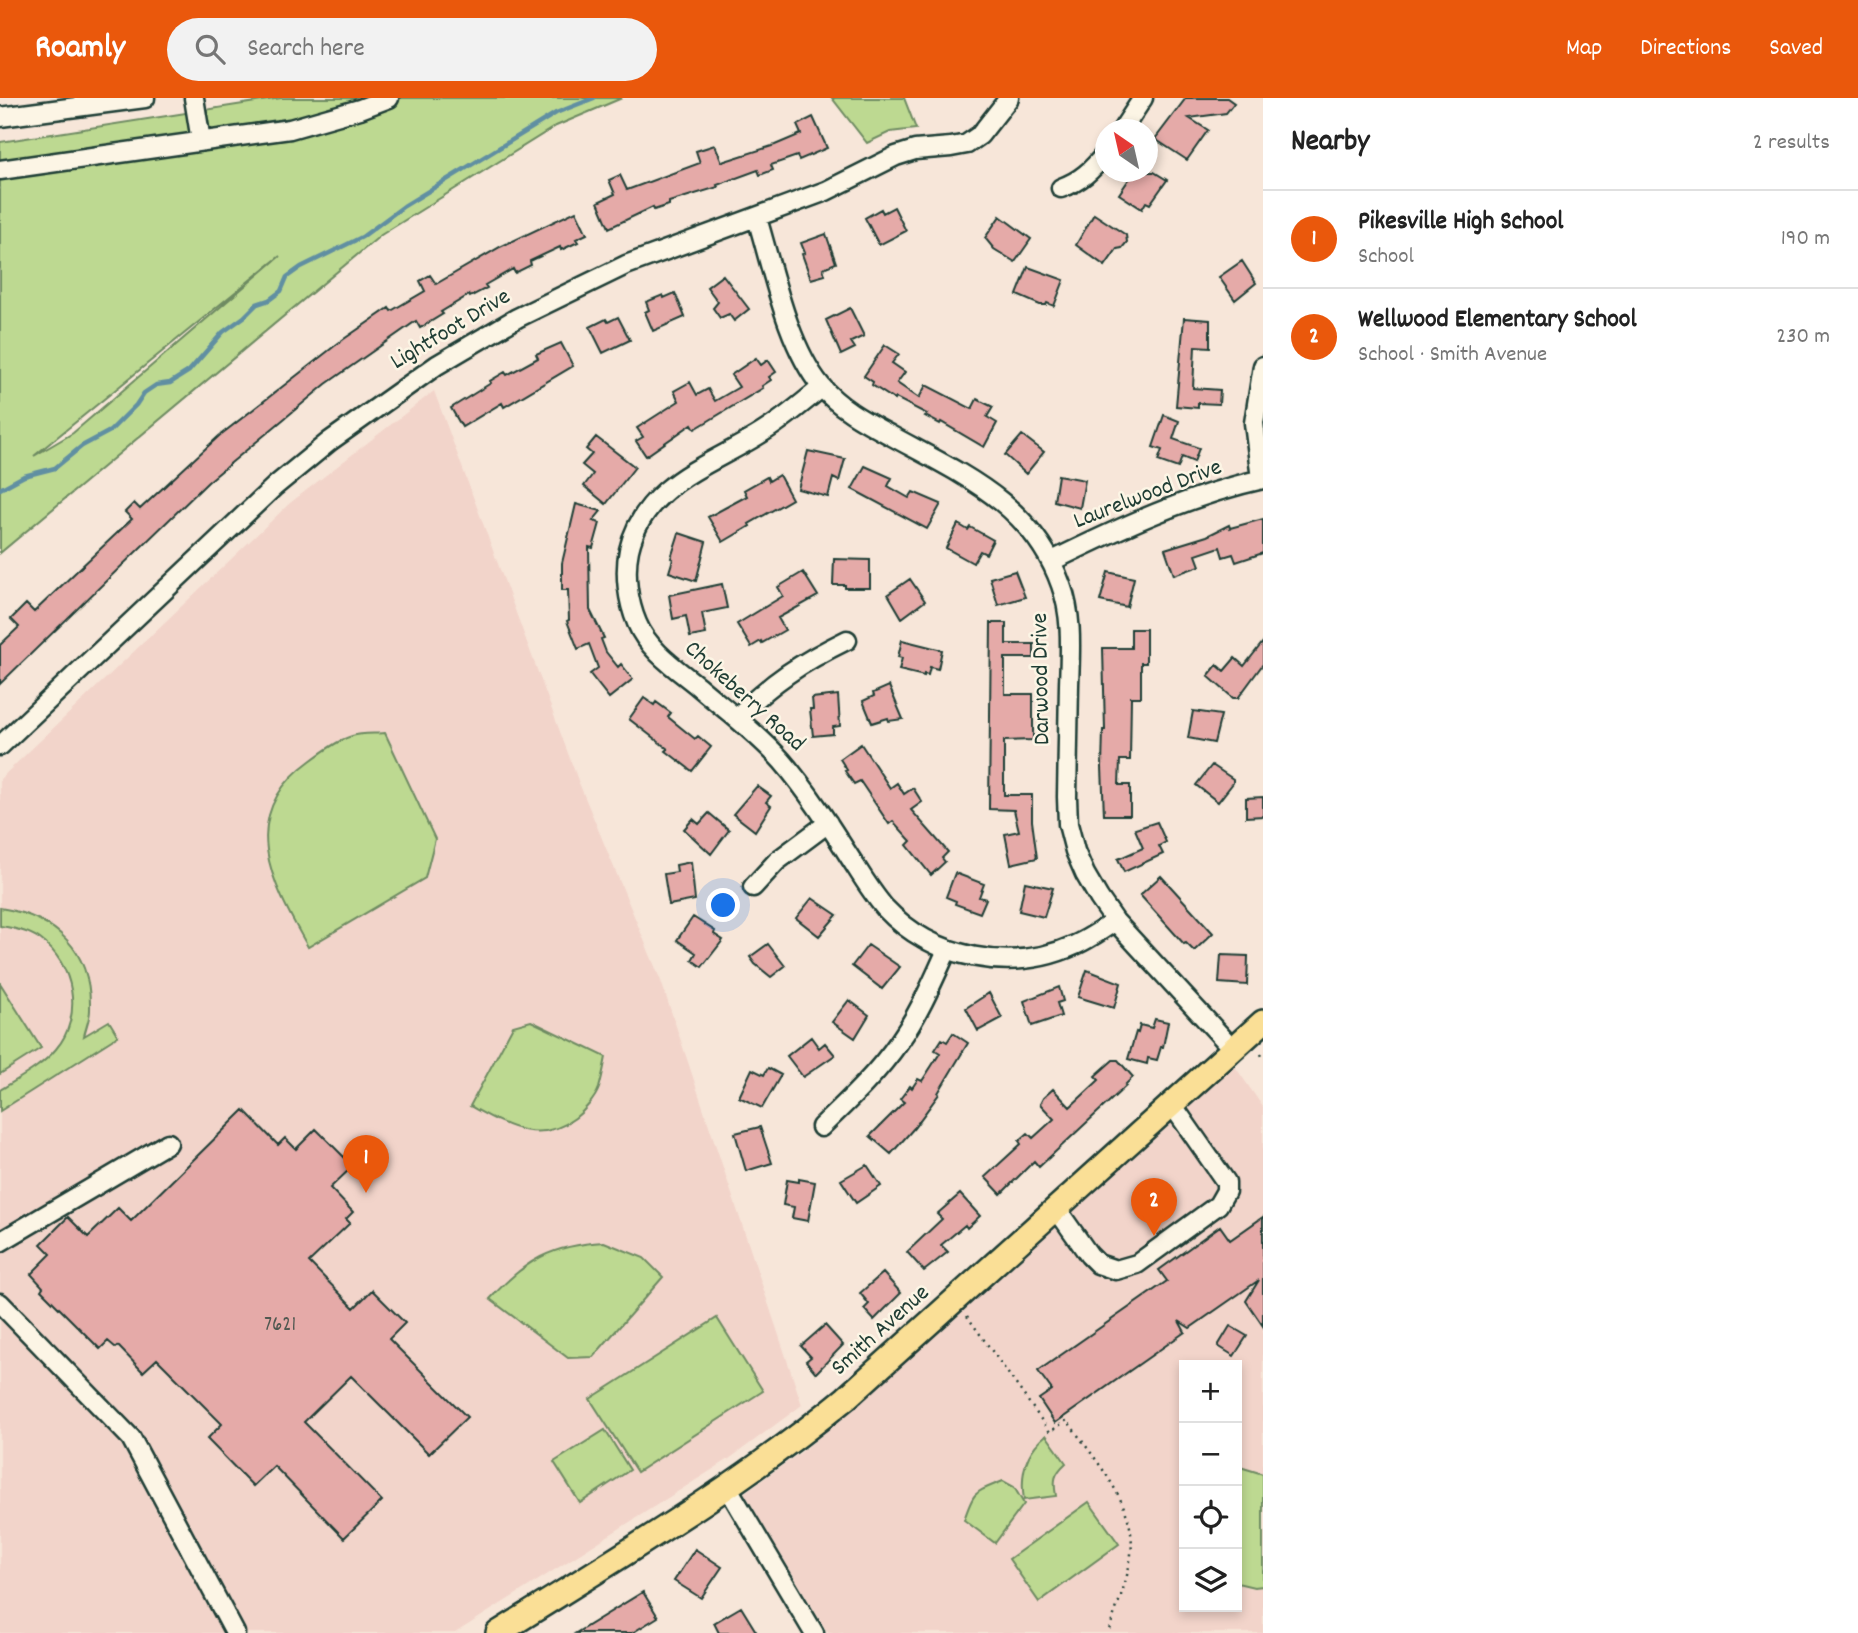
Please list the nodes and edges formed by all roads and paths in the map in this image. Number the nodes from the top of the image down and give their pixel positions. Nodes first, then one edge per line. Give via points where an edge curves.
1 (145, 98) edge
2 (194, 98) edge
3 (389, 98) edge
4 (1009, 98) edge
5 (1143, 98) edge
6 (51, 104) edge
7 (0, 117) edge
8 (1129, 119) edge
9 (201, 141) junction
10 (1095, 166) edge
11 (0, 170) edge
12 (1061, 188) dead end
13 (757, 218) junction
14 (1263, 366) edge
15 (822, 387) junction
16 (1262, 479) edge
17 (1052, 561) junction
18 (847, 640) dead end
19 (737, 718) junction
20 (0, 746) edge
21 (828, 823) junction
22 (753, 887) dead end
23 (1115, 921) junction
24 (947, 950) junction
25 (1263, 1022) edge
26 (1232, 1048) junction
27 (1171, 1103) junction
28 (821, 1127) dead end
29 (168, 1143) dead end
30 (1056, 1208) junction
31 (0, 1242) edge
32 (0, 1303) edge
33 (967, 1316) dead end
34 (728, 1488) junction
35 (235, 1633) edge
36 (498, 1633) edge
37 (814, 1633) edge
38 (1108, 1633) edge

1 - 6 street
2 - 9 street
3 - 9 street via 290,129
4 - 13 street, Lightfoot Drive via 980,135 967,144 896,156 849,181
5 - 8 street
6 - 7 street
9 - 11 street
10 - 12 street via 1075,183
13 - 15 street, Darwood Drive via 794,339
13 - 20 street, Lightfoot Drive via 591,280 497,329 395,393 275,485
14 - 16 street via 1254,423
15 - 17 street, Darwood Drive via 870,425 979,483 1021,518
15 - 19 street, Chokeberry Road via 761,433 664,491 636,529 629,551 629,589 638,625 671,665
16 - 17 street, Laurelwood Drive via 1105,534
17 - 23 street, Darwood Drive via 1070,628 1069,824 1085,874
18 - 19 street via 774,682
19 - 21 street, Chokeberry Road via 782,762
21 - 22 street via 778,861
21 - 24 street, Chokeberry Road via 885,907 919,935
23 - 24 street, Chokeberry Road via 1073,946 1021,960
23 - 26 street, Darwood Drive
24 - 28 street via 899,1043
25 - 26 main road, Smith Avenue
26 - 27 main road, Smith Avenue
27 - 30 main road, Smith Avenue
27 - 30 street via 1226,1182 1218,1205 1137,1264 1116,1270 1089,1255
29 - 31 street
30 - 34 main road, Smith Avenue via 846,1398
32 - 35 street via 131,1438
33 - 38 path via 1049,1432 1067,1420 1123,1502 1132,1554
34 - 36 main road, Smith Avenue
34 - 37 street

